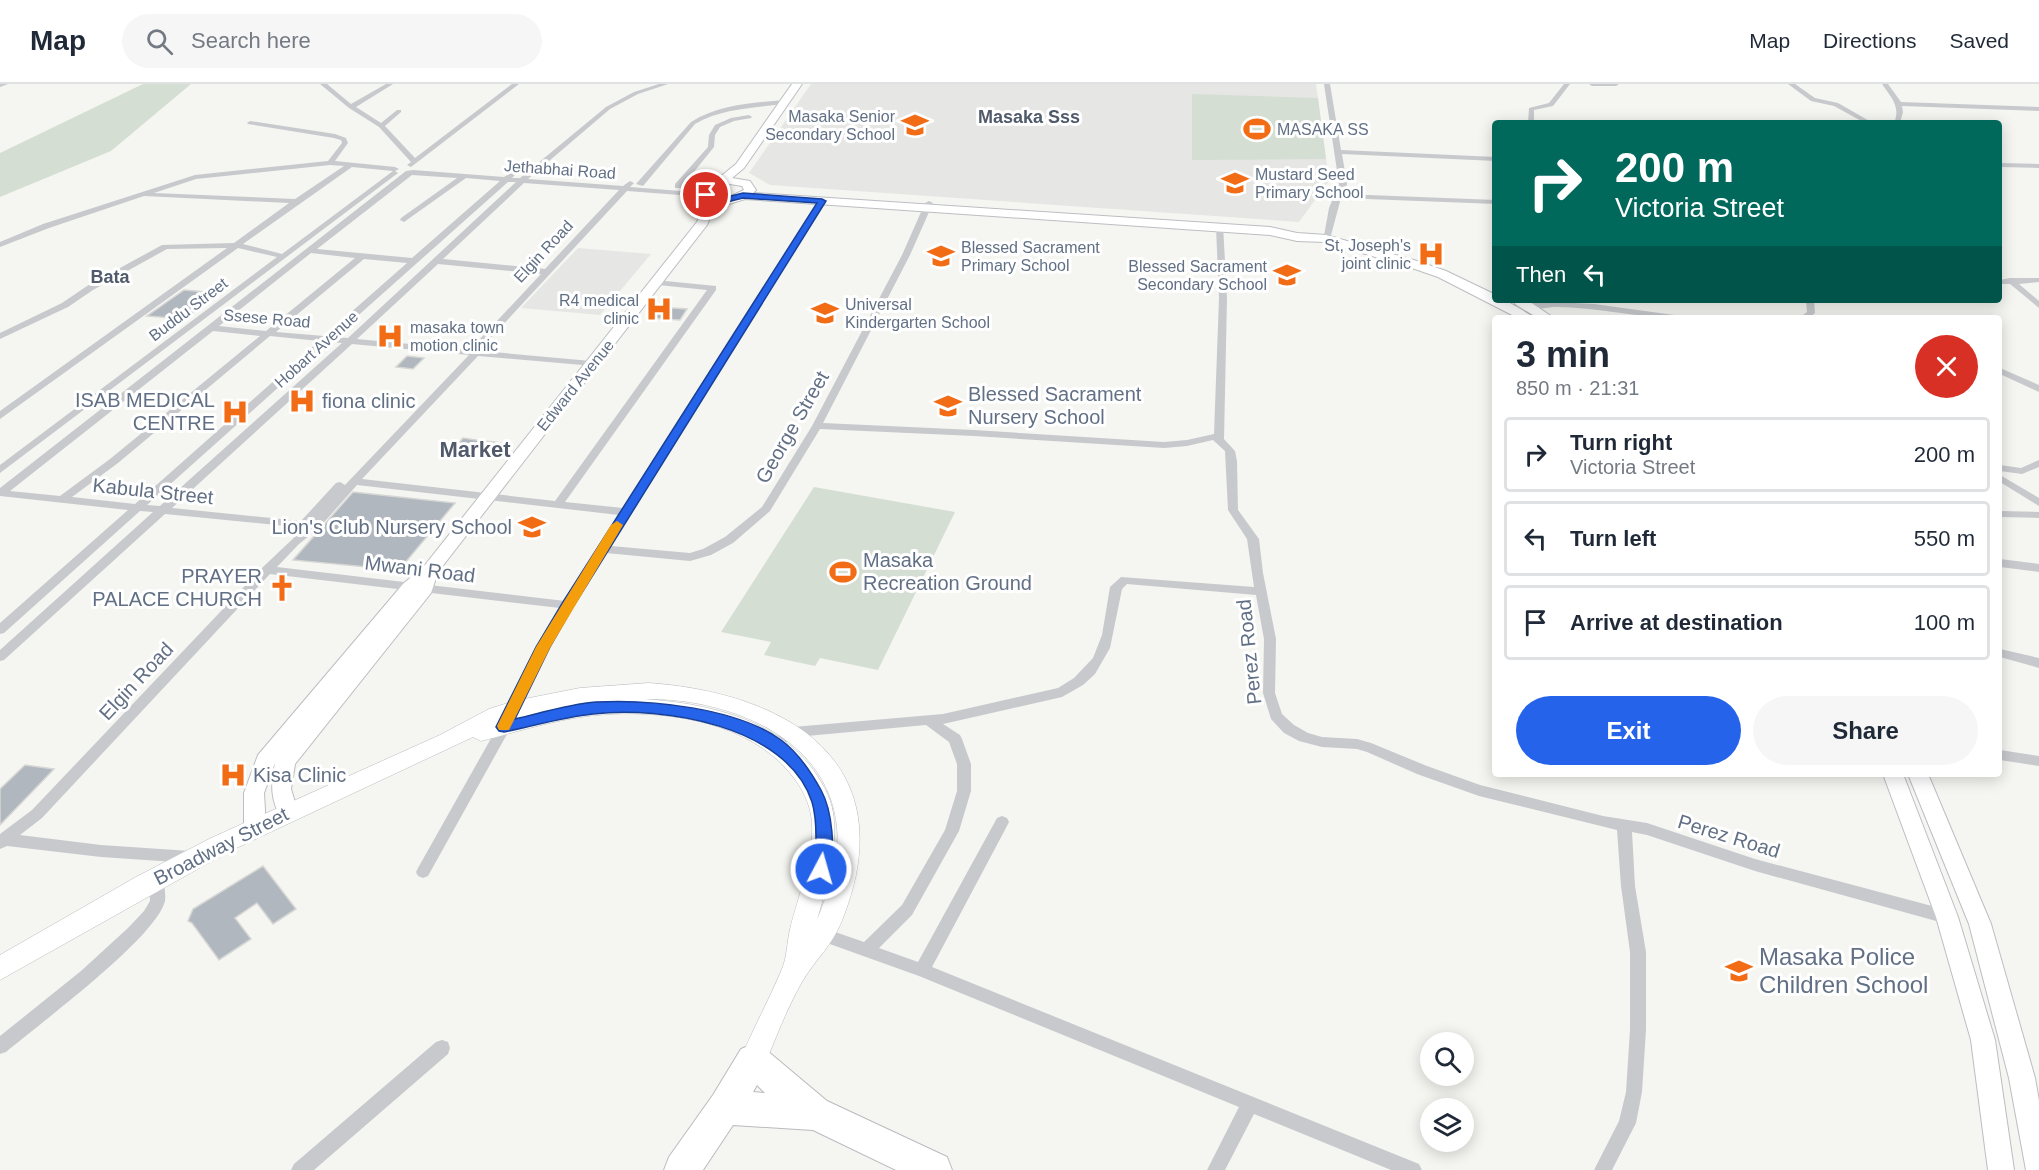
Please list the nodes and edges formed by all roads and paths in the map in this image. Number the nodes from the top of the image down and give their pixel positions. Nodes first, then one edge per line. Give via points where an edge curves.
1 (5, 84) edge
2 (323, 84) edge
3 (390, 84) edge
4 (516, 84) edge
5 (665, 84) edge
6 (797, 84) edge
7 (1327, 84) edge
8 (1567, 84) edge
9 (1592, 84) edge
10 (1616, 84) edge
11 (1791, 84) edge
12 (1885, 84) edge
13 (0, 86) edge
14 (785, 102) junction
15 (1899, 104) junction
16 (351, 107) junction
17 (2039, 109) edge
18 (399, 111) dead end
19 (749, 117) dead end
20 (1531, 120) edge
21 (1865, 120) edge
22 (1899, 120) edge
23 (249, 123) dead end
24 (381, 126) junction
25 (1337, 152) junction
26 (1492, 159) edge
27 (330, 163) junction
28 (2002, 165) edge
29 (350, 166) junction
30 (740, 166) junction
31 (2039, 166) edge
32 (413, 168) junction
33 (395, 171) junction
34 (464, 176) junction
35 (509, 177) junction
36 (525, 178) junction
37 (719, 183) junction
38 (640, 184) junction
39 (628, 185) junction
40 (678, 186) junction
41 (742, 190) junction
42 (708, 194) junction
43 (136, 195) junction
44 (1338, 196) junction
45 (297, 201) junction
46 (822, 201) junction
47 (1492, 202) edge
48 (928, 206) junction
49 (404, 220) dead end
50 (703, 223) junction
51 (1221, 226) junction
52 (1326, 236) junction
53 (0, 245) edge
54 (237, 245) junction
55 (311, 251) junction
56 (282, 256) junction
57 (362, 256) junction
58 (414, 261) junction
59 (437, 261) junction
60 (549, 272) junction
61 (2003, 280) edge
62 (2039, 280) edge
63 (658, 282) junction
64 (1492, 288) edge
65 (1492, 298) edge
66 (1506, 303) edge
67 (1623, 303) edge
68 (2039, 304) edge
69 (1523, 308) edge
70 (1540, 315) edge
71 (1641, 315) edge
72 (1645, 315) edge
73 (190, 326) junction
74 (213, 328) junction
75 (267, 333) junction
76 (0, 336) edge
77 (328, 339) junction
78 (350, 341) junction
79 (472, 353) junction
80 (591, 364) junction
81 (2002, 372) edge
82 (2039, 389) edge
83 (0, 416) edge
84 (817, 426) junction
85 (1219, 440) junction
86 (2039, 463) edge
87 (2002, 468) edge
88 (0, 470) edge
89 (2002, 479) edge
90 (354, 481) junction
91 (0, 493) edge
92 (487, 496) junction
93 (63, 499) junction
94 (2039, 503) edge
95 (558, 504) junction
96 (139, 508) junction
97 (161, 511) junction
98 (625, 512) junction
99 (2002, 514) edge
100 (2039, 515) edge
101 (309, 526) junction
102 (603, 549) junction
103 (2002, 563) edge
104 (2039, 568) edge
105 (267, 570) junction
106 (417, 589) junction
107 (1262, 592) junction
108 (568, 605) junction
109 (0, 630) edge
110 (2002, 654) edge
111 (0, 657) edge
112 (2039, 663) edge
113 (508, 718) junction
114 (929, 721) junction
115 (784, 738) junction
116 (2002, 755) edge
117 (2039, 761) edge
118 (1894, 777) edge
119 (1919, 777) edge
120 (288, 812) junction
121 (1002, 822) dead end
122 (1624, 824) junction
123 (255, 828) junction
124 (2, 840) edge
125 (195, 857) junction
126 (423, 872) dead end
127 (156, 879) junction
128 (1947, 916) junction
129 (813, 932) junction
130 (866, 950) junction
131 (0, 968) edge
132 (922, 970) junction
133 (0, 1046) edge
134 (442, 1048) dead end
135 (753, 1060) junction
136 (1249, 1105) junction
137 (725, 1107) junction
138 (815, 1113) junction
139 (300, 1170) edge
140 (682, 1170) edge
141 (934, 1170) edge
142 (1216, 1170) edge
143 (1413, 1170) edge
144 (1603, 1170) edge
145 (2001, 1170) edge
146 (2039, 1170) edge

1 - 13 street
2 - 16 street
3 - 16 street
4 - 32 street
5 - 36 street, Hobart Avenue via 608,108
6 - 14 street
7 - 25 street
8 - 20 street via 1551,105 1530,110
9 - 10 street
11 - 21 street via 1813,100 1836,104
12 - 15 street
14 - 30 street
14 - 38 street via 741,105 703,116
15 - 17 street
15 - 22 street
16 - 24 street
18 - 24 street
19 - 40 street via 717,126 711,147
23 - 27 street via 344,139
24 - 32 street
25 - 26 street
25 - 44 street via 1343,175
27 - 29 street
27 - 43 street via 195,177
28 - 31 street
29 - 33 street
29 - 45 street
30 - 37 street
30 - 41 street
32 - 33 street
32 - 34 street, Jethabhai Road
32 - 35 street, Jethabhai Road
32 - 55 street
33 - 56 street, Buddu Street
34 - 35 street, Jethabhai Road
34 - 49 street
35 - 36 street, Jethabhai Road
35 - 58 street, Hobart Avenue
36 - 39 street, Jethabhai Road
36 - 59 street, Hobart Avenue
37 - 41 street
37 - 42 street
38 - 39 street, Jethabhai Road
38 - 40 street, Jethabhai Road
39 - 42 street, Jethabhai Road
39 - 60 street, Elgin Road
40 - 42 street, Jethabhai Road
41 - 42 street
41 - 46 street
41 - 48 street via 760,188
41 - 50 street
42 - 50 street, Edward Avenue
43 - 45 street
43 - 53 street
44 - 47 street
44 - 52 street
45 - 54 street
46 - 48 street
46 - 98 street
48 - 51 street
48 - 52 street via 1179,219
48 - 84 street, George Street
50 - 63 street, Edward Avenue
51 - 52 street
51 - 85 street
52 - 64 street via 1441,267
52 - 65 street via 1432,271
54 - 56 street
54 - 76 street via 165,248 65,305
54 - 83 street
55 - 57 street
55 - 74 street
56 - 73 street, Buddu Street
57 - 58 street
57 - 75 street
58 - 77 street, Hobart Avenue
59 - 60 street
59 - 78 street, Hobart Avenue
60 - 79 street, Elgin Road
61 - 62 street
61 - 68 street
63 - 80 street, Edward Avenue
63 - 95 street via 713,288
66 - 69 street
67 - 72 street
69 - 70 street
69 - 71 street via 1601,308
73 - 74 street, Ssese Road
73 - 88 street, Buddu Street
74 - 75 street, Ssese Road
74 - 91 street
75 - 77 street, Ssese Road
75 - 93 street
77 - 78 street, Ssese Road
77 - 96 street, Hobart Avenue
78 - 79 street, Ssese Road
78 - 97 street, Hobart Avenue
79 - 80 street, Ssese Road
79 - 90 street, Elgin Road
79 - 101 street, Elgin Road
80 - 92 street, Edward Avenue
81 - 82 street
84 - 85 street via 1164,445 1209,437
84 - 102 street, George Street via 766,508 722,544 679,558
85 - 107 street, Perez Road via 1230,451 1233,510 1252,539
86 - 87 street via 2022,471
89 - 94 street
90 - 92 street
90 - 101 street, Elgin Road
91 - 93 street, Kabula Street
92 - 95 street
92 - 106 street, Edward Avenue
93 - 96 street, Kabula Street
95 - 98 street
96 - 97 street, Kabula Street
96 - 109 street, Hobart Avenue
97 - 101 street, Kabula Street
97 - 111 street, Hobart Avenue
98 - 102 street
99 - 100 street
101 - 105 street, Elgin Road
102 - 108 street
103 - 104 street
105 - 106 street, Mwani Road
105 - 124 street, Elgin Road via 37,814
106 - 108 street, Mwani Road
106 - 120 street, Edward Avenue via 285,762 281,789
106 - 123 street, Edward Avenue via 265,761 254,792
107 - 114 street via 1125,580 1116,587 1103,656 1079,682 1062,692
107 - 122 street, Perez Road via 1270,639 1269,693 1276,716 1288,729 1322,742 1371,748 1479,790
108 - 113 street
110 - 112 street
113 - 115 main road, Broadway Street via 650,699
113 - 120 main road, Broadway Street
113 - 126 street
114 - 115 street
114 - 130 street via 955,739 964,764 964,791 952,831 907,910
115 - 129 main road, Broadway Street via 819,756 838,786 848,816 849,849 842,882
116 - 117 street
118 - 128 street
119 - 146 street via 1980,924 2022,1078
120 - 123 main road, Broadway Street
121 - 132 street
122 - 128 street, Perez Road via 1819,883
122 - 144 street via 1638,952 1638,1030 1634,1092 1627,1123
123 - 125 main road, Broadway Street
124 - 125 street
125 - 127 main road, Broadway Street
127 - 131 main road, Broadway Street
127 - 133 street via 157,902 147,921
128 - 145 street via 1983,1040
129 - 130 street
129 - 135 main road, Broadway Street
130 - 132 street
132 - 136 street
134 - 139 street
135 - 137 highway
135 - 138 highway
136 - 142 street
136 - 143 street
137 - 138 highway
137 - 140 highway
138 - 141 highway

